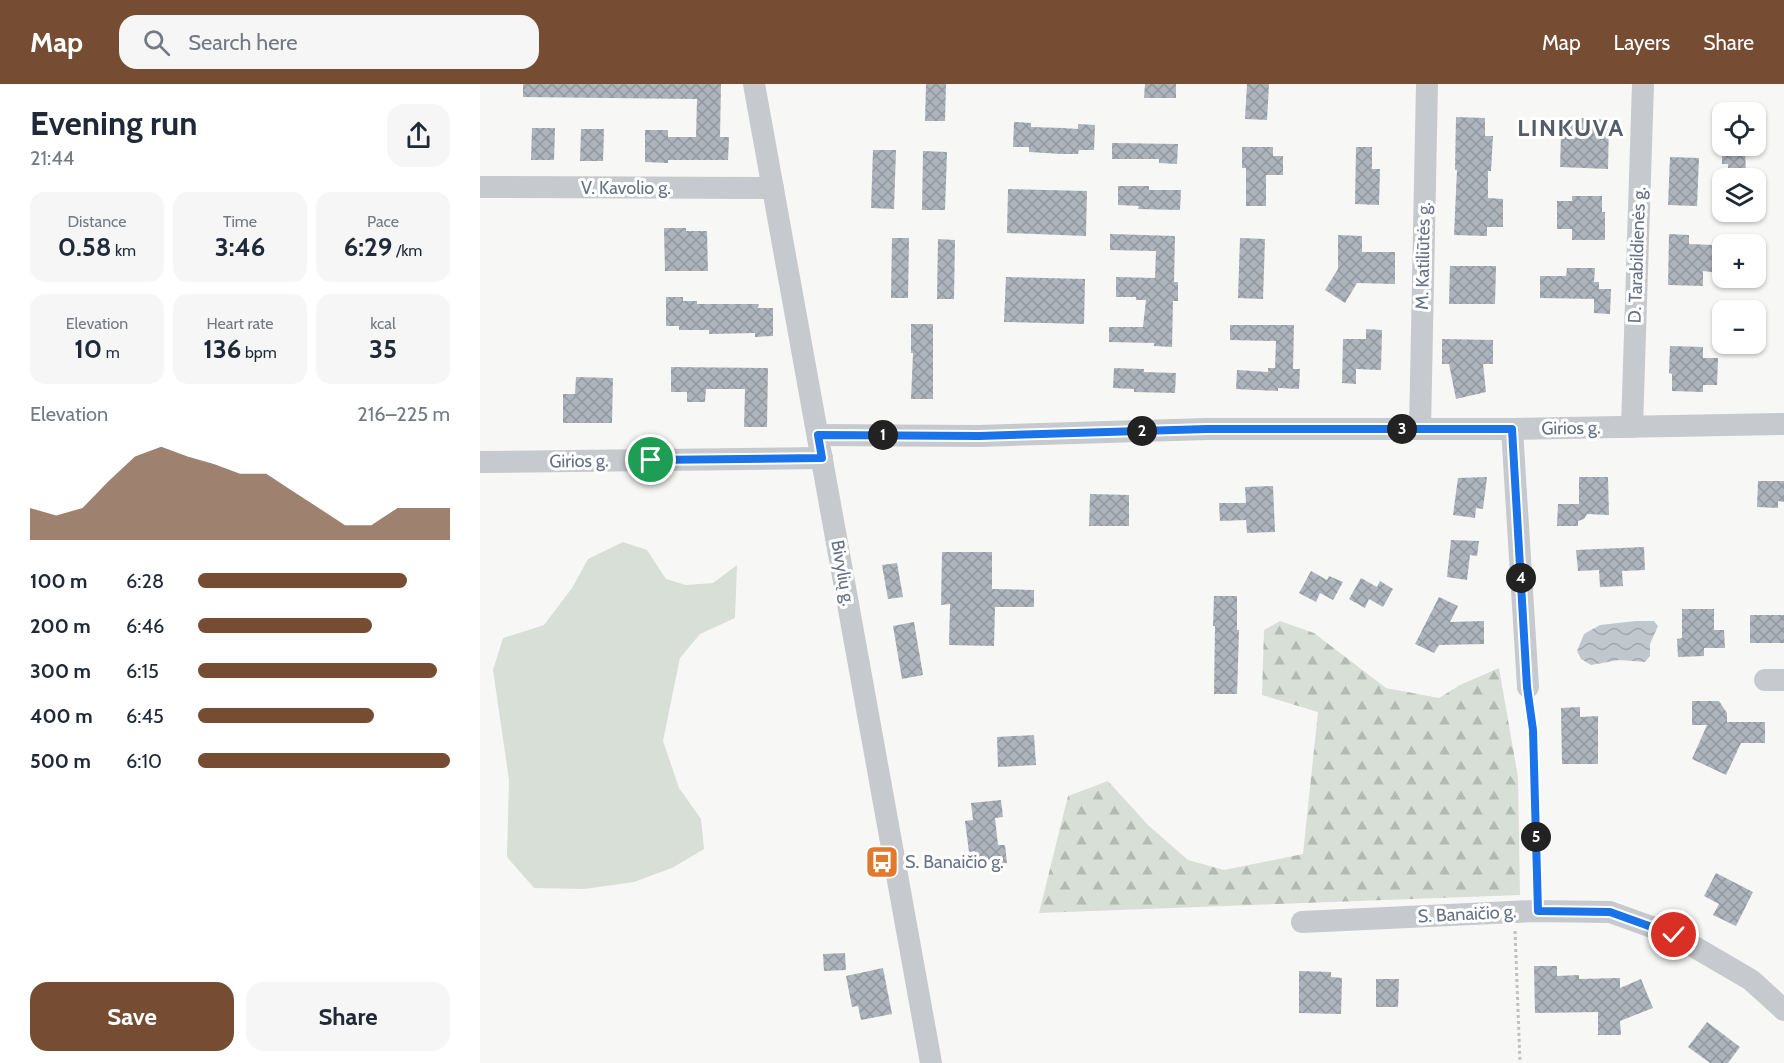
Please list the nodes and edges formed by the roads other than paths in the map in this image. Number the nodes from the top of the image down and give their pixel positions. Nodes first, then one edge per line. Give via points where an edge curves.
1 (754, 84) edge
2 (1427, 84) edge
3 (1643, 84) edge
4 (480, 187) edge
5 (773, 188) junction
6 (1784, 424) edge
7 (1632, 427) junction
8 (1419, 429) junction
9 (1512, 429) junction
10 (818, 435) junction
11 (822, 458) junction
12 (480, 462) edge
13 (1527, 687) road end
14 (1302, 922) dead end
15 (1784, 1010) edge
16 (932, 1063) edge

1 - 5 street, Bivylių g.
2 - 8 street, M. Katiliūtės g.
3 - 7 street, D. Tarabildienės g.
4 - 5 street, V. Kavolio g.
5 - 10 street, Bivylių g.
6 - 7 street, Girios g.
7 - 9 street, Girios g.
8 - 9 street, Girios g.
8 - 10 street, Girios g.
9 - 13 street
10 - 11 street, Bivylių g.
11 - 12 street, Girios g.
11 - 16 street, Bivylių g.
14 - 15 street, S. Banaičio g. via 1538,911 1610,912 1674,935 1751,980

